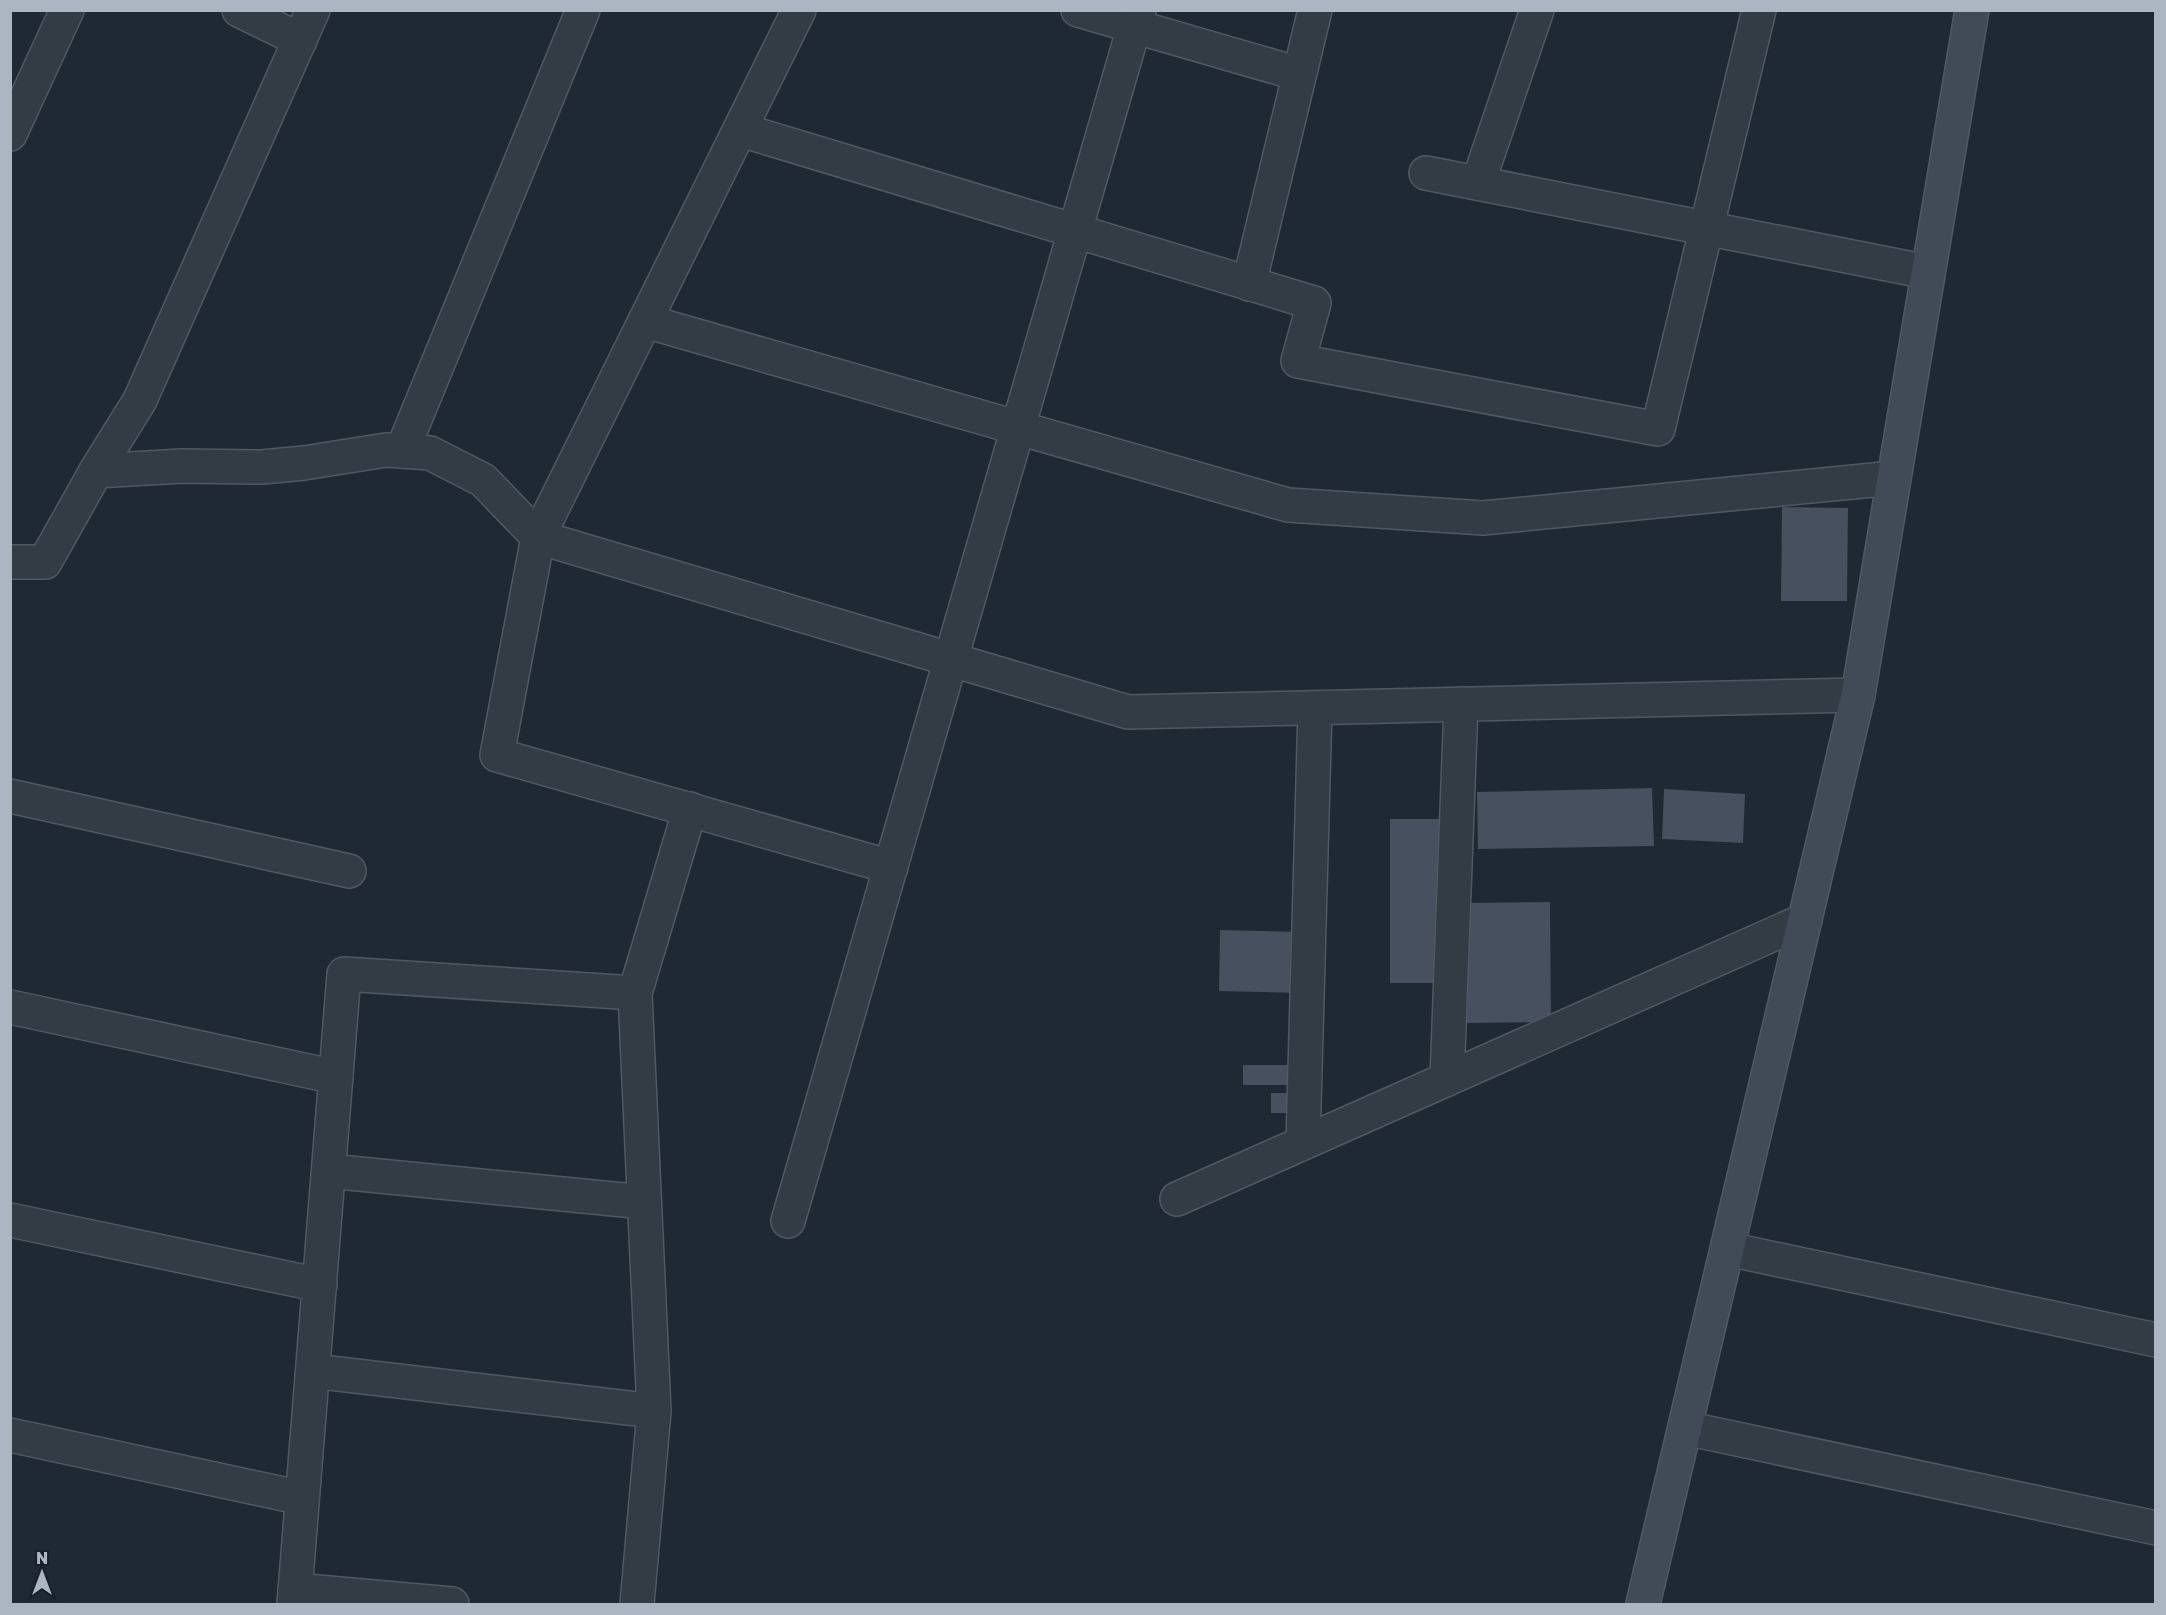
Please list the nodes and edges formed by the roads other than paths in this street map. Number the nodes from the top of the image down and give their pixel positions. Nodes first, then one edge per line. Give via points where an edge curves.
1 (67, 10) edge
2 (239, 10) edge
3 (313, 10) edge
4 (583, 10) edge
5 (799, 10) edge
6 (1078, 10) edge
7 (1315, 10) edge
8 (1537, 10) edge
9 (1759, 10) edge
10 (1972, 10) edge
11 (1137, 19) edge
12 (300, 40) junction
13 (1299, 74) junction
14 (741, 129) junction
15 (10, 134) edge
16 (1426, 173) dead end
17 (1478, 183) junction
18 (1706, 229) junction
19 (1075, 231) junction
20 (1928, 272) junction
21 (1249, 284) junction
22 (645, 321) junction
23 (1018, 428) junction
24 (402, 451) junction
25 (96, 471) junction
26 (1894, 478) junction
27 (538, 537) junction
28 (10, 562) edge
29 (951, 660) junction
30 (1858, 695) junction
31 (1461, 704) junction
32 (1315, 708) junction
33 (10, 796) edge
34 (690, 810) junction
35 (891, 867) junction
36 (349, 871) dead end
37 (1805, 920) junction
38 (635, 993) junction
39 (10, 1007) edge
40 (336, 1077) junction
41 (1447, 1079) junction
42 (1304, 1142) junction
43 (329, 1171) junction
44 (1177, 1199) dead end
45 (644, 1202) junction
46 (10, 1220) edge
47 (788, 1221) dead end
48 (1728, 1249) junction
49 (320, 1285) junction
50 (2156, 1340) edge
51 (313, 1371) junction
52 (654, 1411) junction
53 (1685, 1428) junction
54 (10, 1435) edge
55 (302, 1498) junction
56 (2156, 1528) edge
57 (295, 1597) edge
58 (452, 1605) edge
59 (637, 1605) edge
60 (1643, 1605) edge

1 - 15 street
2 - 12 street
3 - 12 street
4 - 24 street
5 - 14 street
6 - 11 street
7 - 13 street
8 - 17 street
9 - 18 street
10 - 20 street
11 - 13 street
11 - 19 street
12 - 25 street via 140,400
13 - 21 street
14 - 19 street
14 - 22 street
16 - 17 street
17 - 18 street
18 - 20 street
18 - 21 street via 1658,429 1298,362 1314,303
19 - 21 street
19 - 23 street
20 - 26 street
22 - 23 street
22 - 27 street
23 - 26 street via 1288,505 1483,518
23 - 29 street
24 - 25 street via 262,467 182,465
24 - 27 street via 430,453 483,480
25 - 28 street via 45,562
26 - 30 street
27 - 29 street
27 - 34 street via 496,755
29 - 32 street via 1128,712
29 - 35 street
30 - 31 street
30 - 37 street
31 - 32 street
31 - 41 street
32 - 42 street
33 - 36 street
34 - 35 street
34 - 38 street
35 - 47 street
37 - 41 street
37 - 48 street
38 - 40 street via 344,974
38 - 45 street
39 - 40 street
40 - 43 street
41 - 42 street
42 - 44 street
43 - 45 street
43 - 49 street
45 - 52 street
46 - 49 street
48 - 50 street
48 - 53 street
49 - 51 street
51 - 52 street
51 - 55 street
52 - 59 street
53 - 56 street
53 - 60 street
54 - 55 street
55 - 57 street
57 - 58 street

